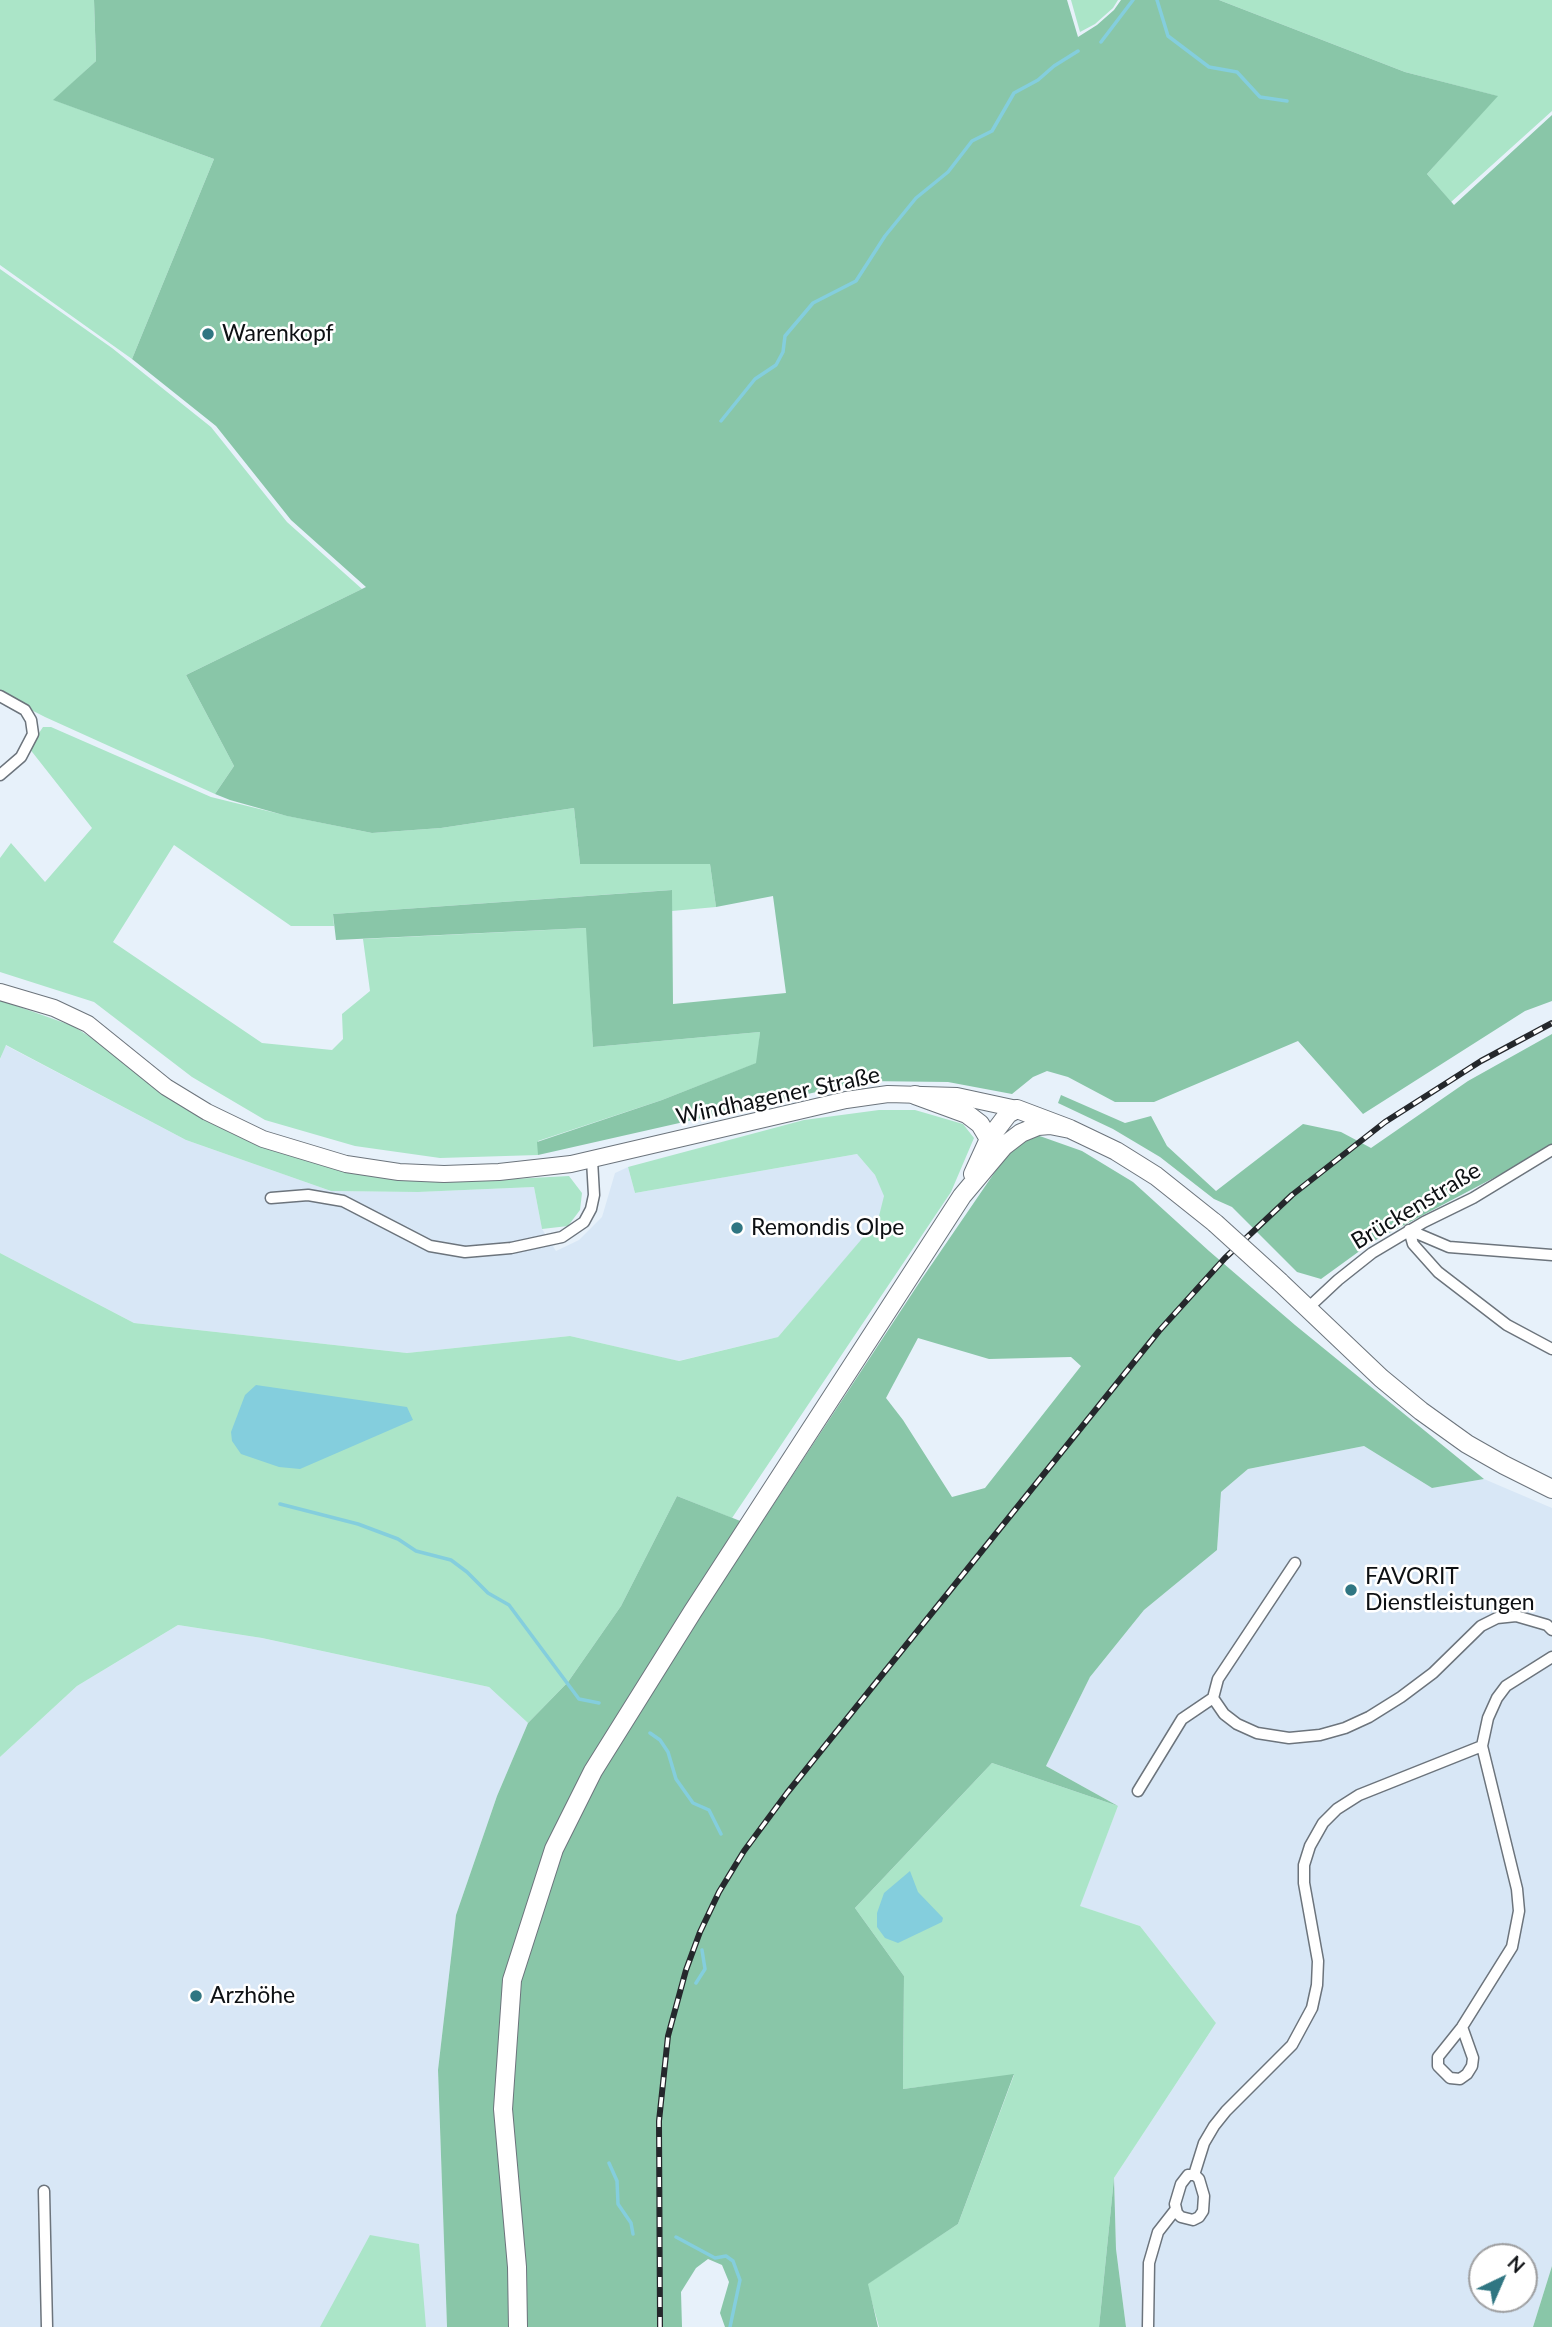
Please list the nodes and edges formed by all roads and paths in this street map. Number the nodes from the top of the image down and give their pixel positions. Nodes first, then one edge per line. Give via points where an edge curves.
1 (0, 696) edge
2 (0, 775) edge
3 (0, 992) edge
4 (915, 1095) junction
5 (1017, 1109) junction
6 (1070, 1129) junction
7 (997, 1142) junction
8 (1552, 1151) edge
9 (592, 1160) junction
10 (271, 1198) dead end
11 (1409, 1230) junction
12 (1552, 1255) edge
13 (1308, 1308) junction
14 (1552, 1349) edge
15 (1552, 1489) edge
16 (1295, 1563) dead end
17 (1552, 1630) edge
18 (1552, 1657) edge
19 (1213, 1698) junction
20 (1482, 1746) junction
21 (1138, 1791) dead end
22 (1462, 2027) junction
23 (1194, 2175) junction
24 (44, 2191) dead end
25 (1176, 2209) junction
26 (47, 2327) edge
27 (518, 2327) edge
28 (1148, 2327) edge

1 - 2 street via 25,710 33,734 21,757
3 - 9 main road, Windhagener Straße via 88,1024 187,1101 262,1139 307,1154 399,1172 444,1174
4 - 5 main road, Windhagener Straße via 957,1096
4 - 7 main road via 967,1114
4 - 9 main road, Windhagener Straße via 846,1100
5 - 6 main road
5 - 7 main road
6 - 7 main road via 1038,1125
6 - 13 main road, bridge via 1156,1175
7 - 27 main road via 671,1645 593,1771 554,1849 512,1980 503,2109
8 - 11 street, Brückenstraße
9 - 10 street via 594,1195 584,1222 562,1237 510,1248 465,1252 430,1246 343,1201 309,1195
11 - 12 street via 1448,1247
11 - 13 street, Brückenstraße via 1346,1273
11 - 14 street via 1413,1244 1438,1272 1507,1325
13 - 15 main road via 1420,1411 1467,1444
16 - 19 street via 1218,1679
17 - 19 street via 1516,1616 1496,1618 1401,1697 1369,1717 1320,1735 1289,1738 1257,1733 1224,1714
18 - 20 street via 1506,1686 1488,1718
19 - 21 street via 1182,1719
20 - 22 street via 1519,1910 1512,1947
20 - 23 street via 1359,1795 1323,1823 1304,1865 1318,1961 1312,2008 1292,2045 1214,2126
22 - 22 street via 1438,2057 1438,2066 1450,2078 1460,2080 1473,2058
23 - 25 street via 1184,2178
23 - 25 street via 1202,2185 1203,2211 1193,2220 1185,2220
24 - 26 street
25 - 28 street via 1158,2232 1149,2263

